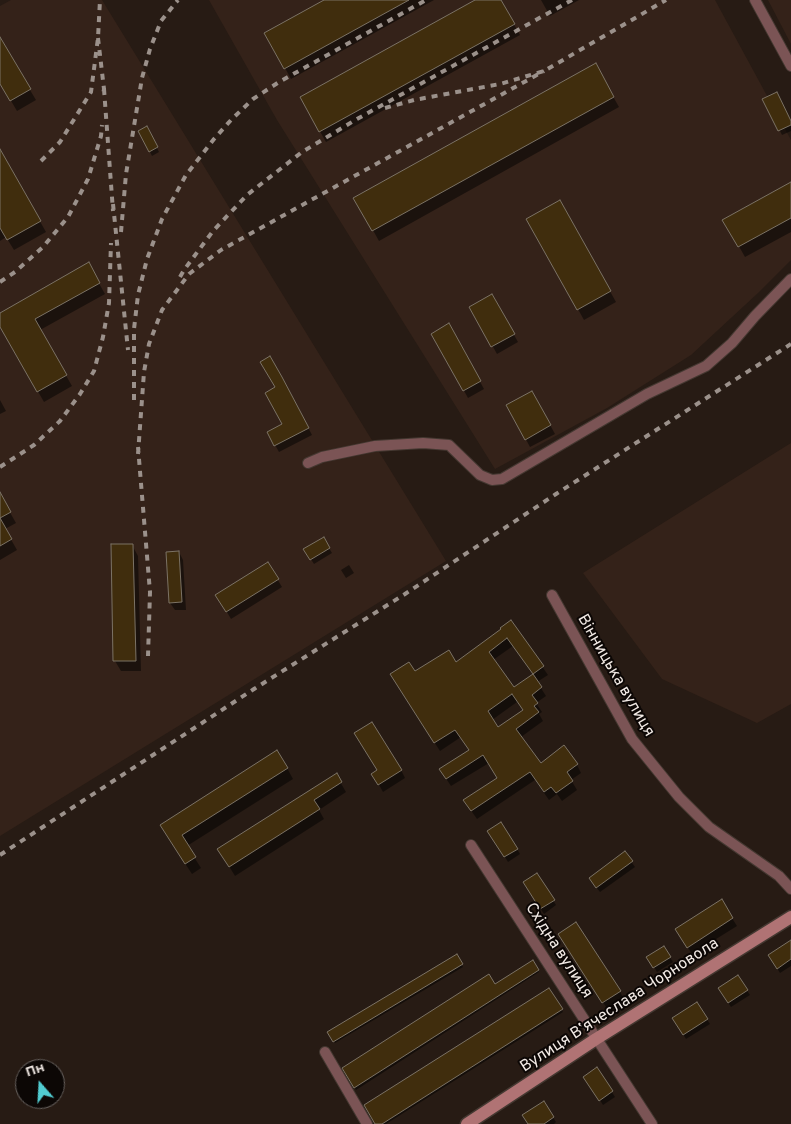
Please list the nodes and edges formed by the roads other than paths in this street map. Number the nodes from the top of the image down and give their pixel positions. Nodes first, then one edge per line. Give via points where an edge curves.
1 (755, 0) edge
2 (791, 66) edge
3 (791, 279) edge
4 (308, 463) dead end
5 (552, 595) dead end
6 (471, 845) dead end
7 (791, 889) edge
8 (791, 917) edge
9 (596, 1039) junction
10 (325, 1052) dead end
11 (367, 1124) edge
12 (467, 1124) edge
13 (652, 1124) edge

1 - 2 street
3 - 4 street via 732,343 706,366 647,394 502,479 480,476 450,445 374,446
5 - 7 street, Вінницька вулиця via 632,739 679,797 709,827 779,876
6 - 9 street, Східна вулиця
8 - 9 street, Вулиця Вʼячеслава Чорновола
9 - 12 street, Вулиця Вʼячеслава Чорновола
9 - 13 street, Східна вулиця
10 - 11 street

